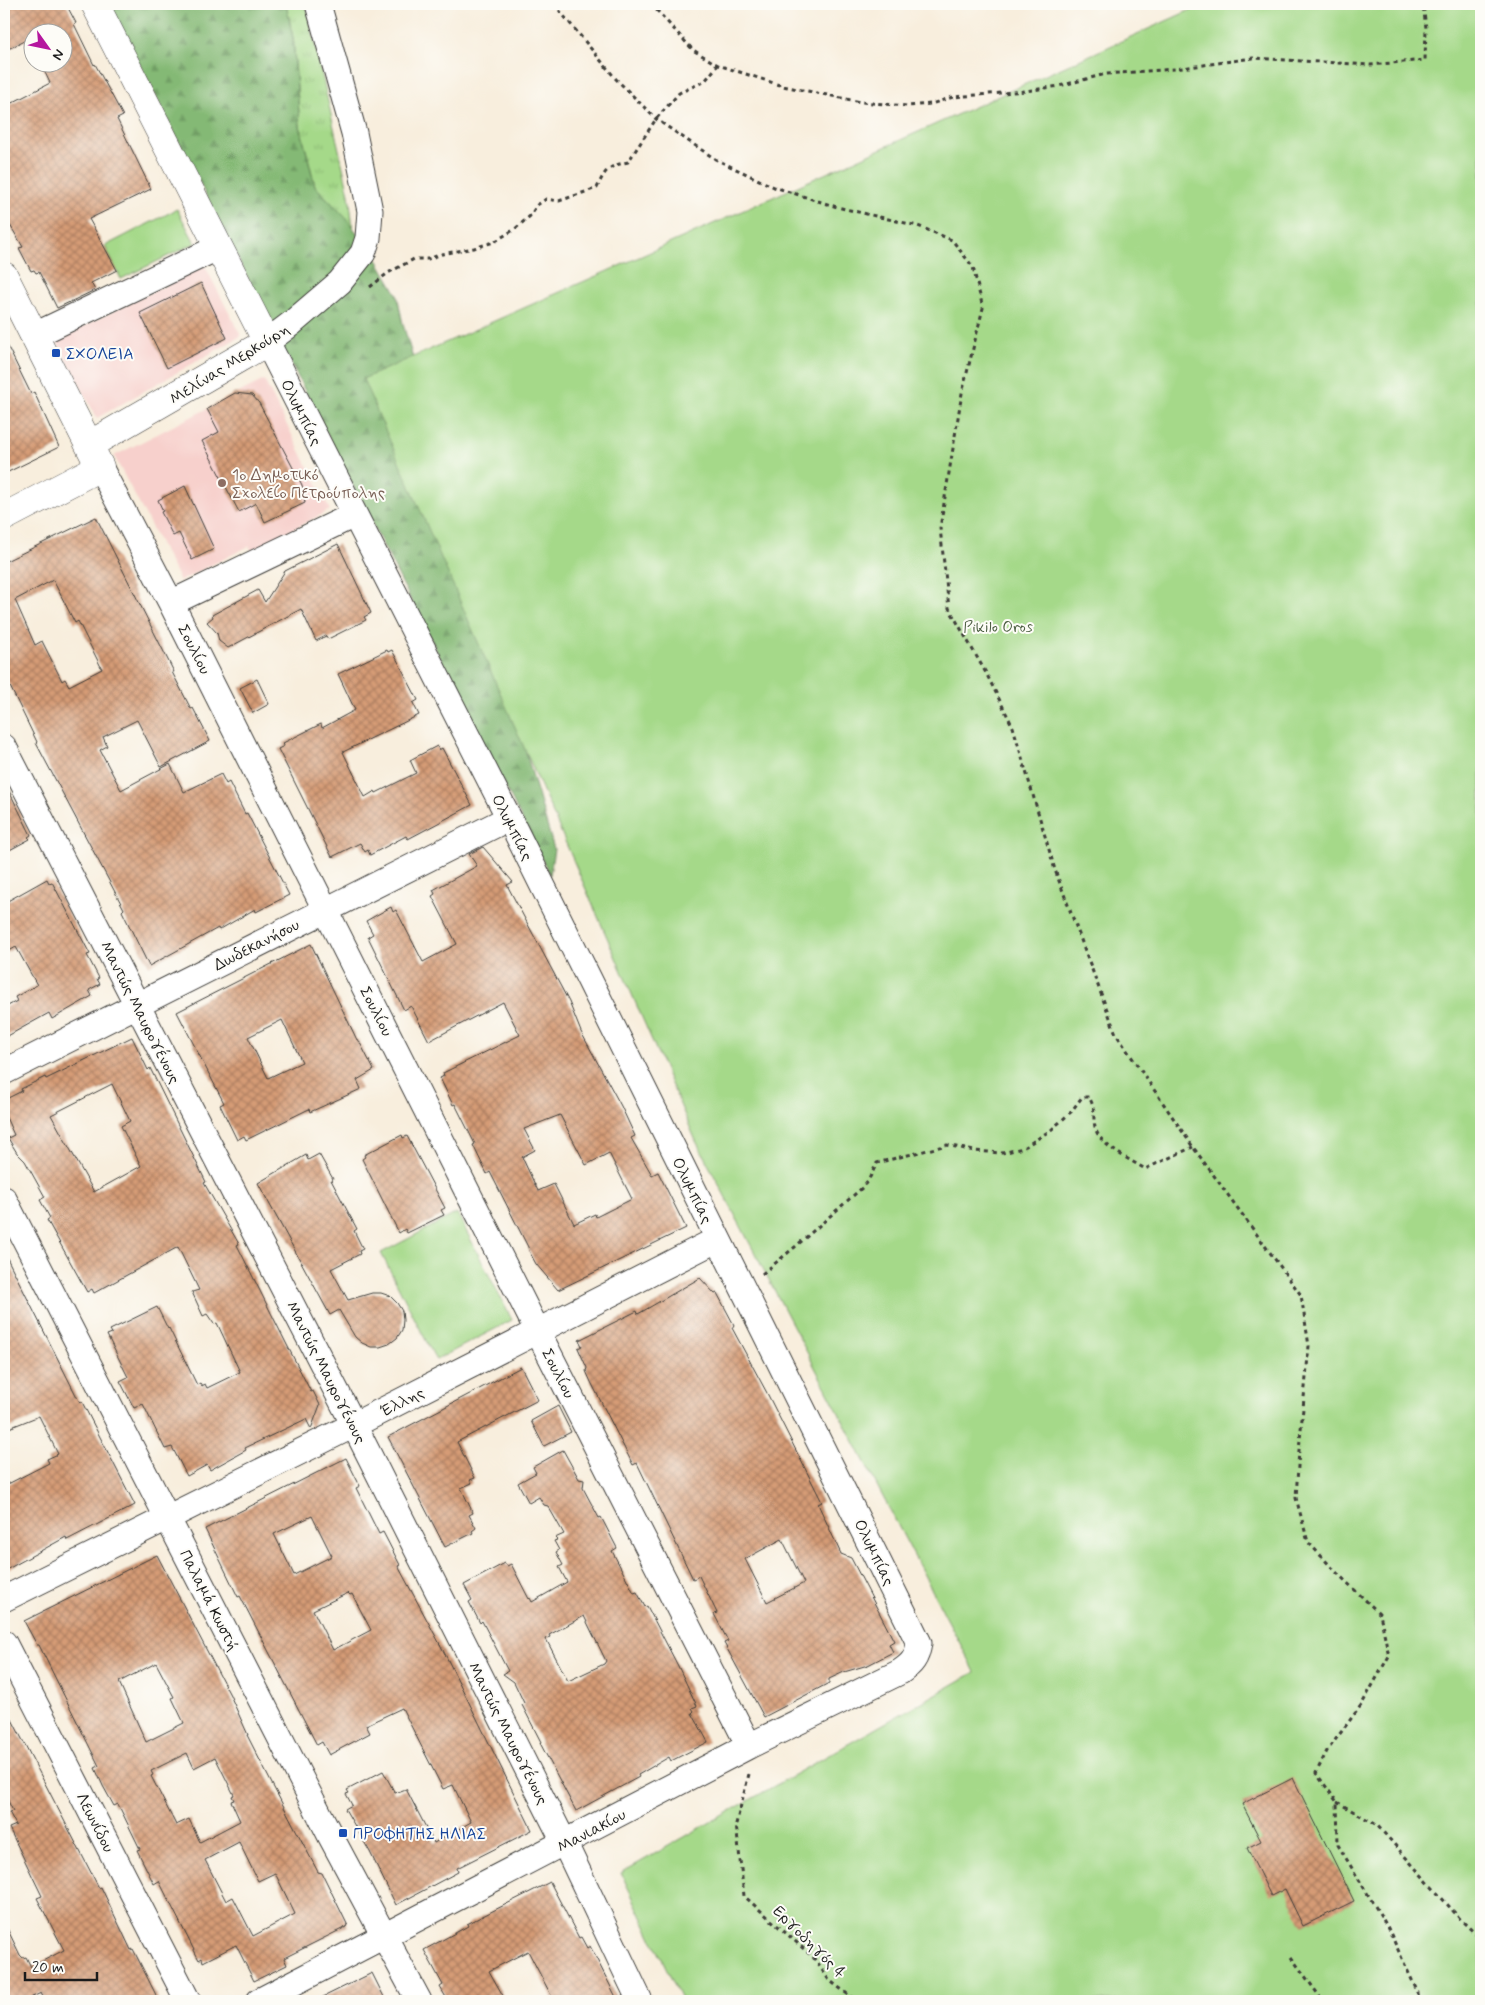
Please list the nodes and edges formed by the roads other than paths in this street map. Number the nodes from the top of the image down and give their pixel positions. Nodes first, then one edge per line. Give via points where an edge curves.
1 (95, 4) edge
2 (318, 4) edge
3 (219, 247) junction
4 (4, 276) edge
5 (33, 336) junction
6 (267, 342) junction
7 (95, 456) junction
8 (354, 514) junction
9 (4, 517) edge
10 (171, 603) junction
11 (4, 747) edge
12 (509, 818) junction
13 (326, 909) junction
14 (138, 1004) junction
15 (4, 1072) edge
16 (4, 1199) edge
17 (718, 1240) junction
18 (538, 1332) junction
19 (354, 1425) junction
20 (168, 1518) junction
21 (4, 1599) edge
22 (4, 1643) edge
23 (917, 1654) joint
24 (749, 1746) junction
25 (564, 1844) junction
26 (385, 1936) junction
27 (188, 2001) edge
28 (259, 2001) edge
29 (418, 2001) edge
30 (640, 2001) edge

1 - 3 street, Ολυμπίας
2 - 6 street, Μελίνας Μερκούρη via 354,134 370,211 368,238 363,253 340,282
3 - 5 street
3 - 6 street, Ολυμπίας
4 - 5 street, Σουλίου
5 - 7 street, Σουλίου
6 - 7 street, Μελίνας Μερκούρη
6 - 8 street, Ολυμπίας
7 - 9 street, Μελίνας Μερκούρη
7 - 10 street, Σουλίου
8 - 10 street
8 - 12 street, Ολυμπίας
10 - 13 street, Σουλίου
11 - 14 street, Μαντώς Μαυρογένους
12 - 13 street, Δωδεκανήσου
12 - 17 street, Ολυμπίας
13 - 14 street, Δωδεκανήσου
13 - 18 street, Σουλίου
14 - 15 street, Δωδεκανήσου
14 - 19 street, Μαντώς Μαυρογένους
16 - 20 street, Παλαμά Κωστή
17 - 18 street, Έλλης
17 - 23 street, Ολυμπίας via 915,1633 919,1643
18 - 19 street, Έλλης
18 - 24 street, Σουλίου
19 - 20 street, Έλλης
19 - 25 street, Μαντώς Μαυρογένους
20 - 21 street, Έλλης
20 - 26 street, Παλαμά Κωστή via 331,1838
22 - 27 street, Λεωνίδου
23 - 24 street, Μανιακίου via 912,1664 900,1672
24 - 25 street, Μανιακίου
25 - 26 street, Μανιακίου
25 - 30 street, Μαντώς Μαυρογένους
26 - 28 street, Μανιακίου
26 - 29 street, Παλαμά Κωστή

